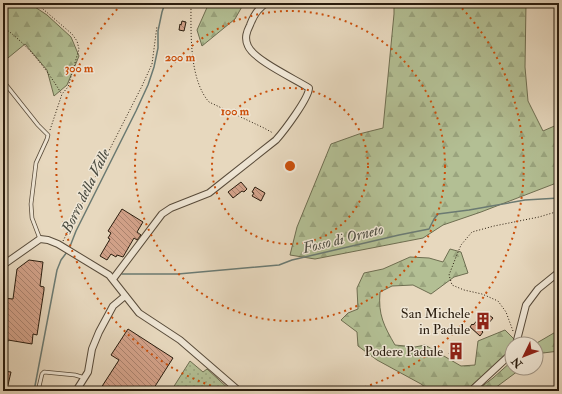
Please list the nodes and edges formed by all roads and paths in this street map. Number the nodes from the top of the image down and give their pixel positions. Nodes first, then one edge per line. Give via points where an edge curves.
1 (36, 3) edge
2 (191, 3) edge
3 (267, 3) edge
4 (157, 26) dead end
5 (3, 27) edge
6 (3, 81) edge
7 (62, 94) junction
8 (48, 136) junction
9 (279, 137) junction
10 (559, 211) edge
11 (40, 239) junction
12 (60, 245) junction
13 (3, 265) edge
14 (559, 272) edge
15 (112, 278) junction
16 (125, 296) junction
17 (515, 336) edge
18 (518, 336) edge
19 (504, 360) edge
20 (85, 378) junction
21 (38, 391) edge
22 (76, 391) edge
23 (239, 391) edge
24 (471, 391) edge

1 - 7 path via 72,34 79,49 68,87
2 - 9 path via 194,60 198,84 204,96 210,102
3 - 9 street via 263,4 252,20 246,34 248,45 254,53 271,65 309,88
4 - 12 path via 152,64
5 - 7 path via 17,37 50,74
6 - 8 lane
7 - 8 path
8 - 11 lane via 36,163 31,204 32,218
9 - 15 street via 209,192 162,214
10 - 17 path via 472,232 461,245 449,275 452,285 498,300 506,312
11 - 12 street
11 - 13 street
12 - 15 street
14 - 18 street via 538,289 526,305
15 - 16 street
16 - 20 street via 113,306 92,346
16 - 23 street via 141,315 180,340
19 - 24 street
20 - 21 lane via 43,373
20 - 22 street

